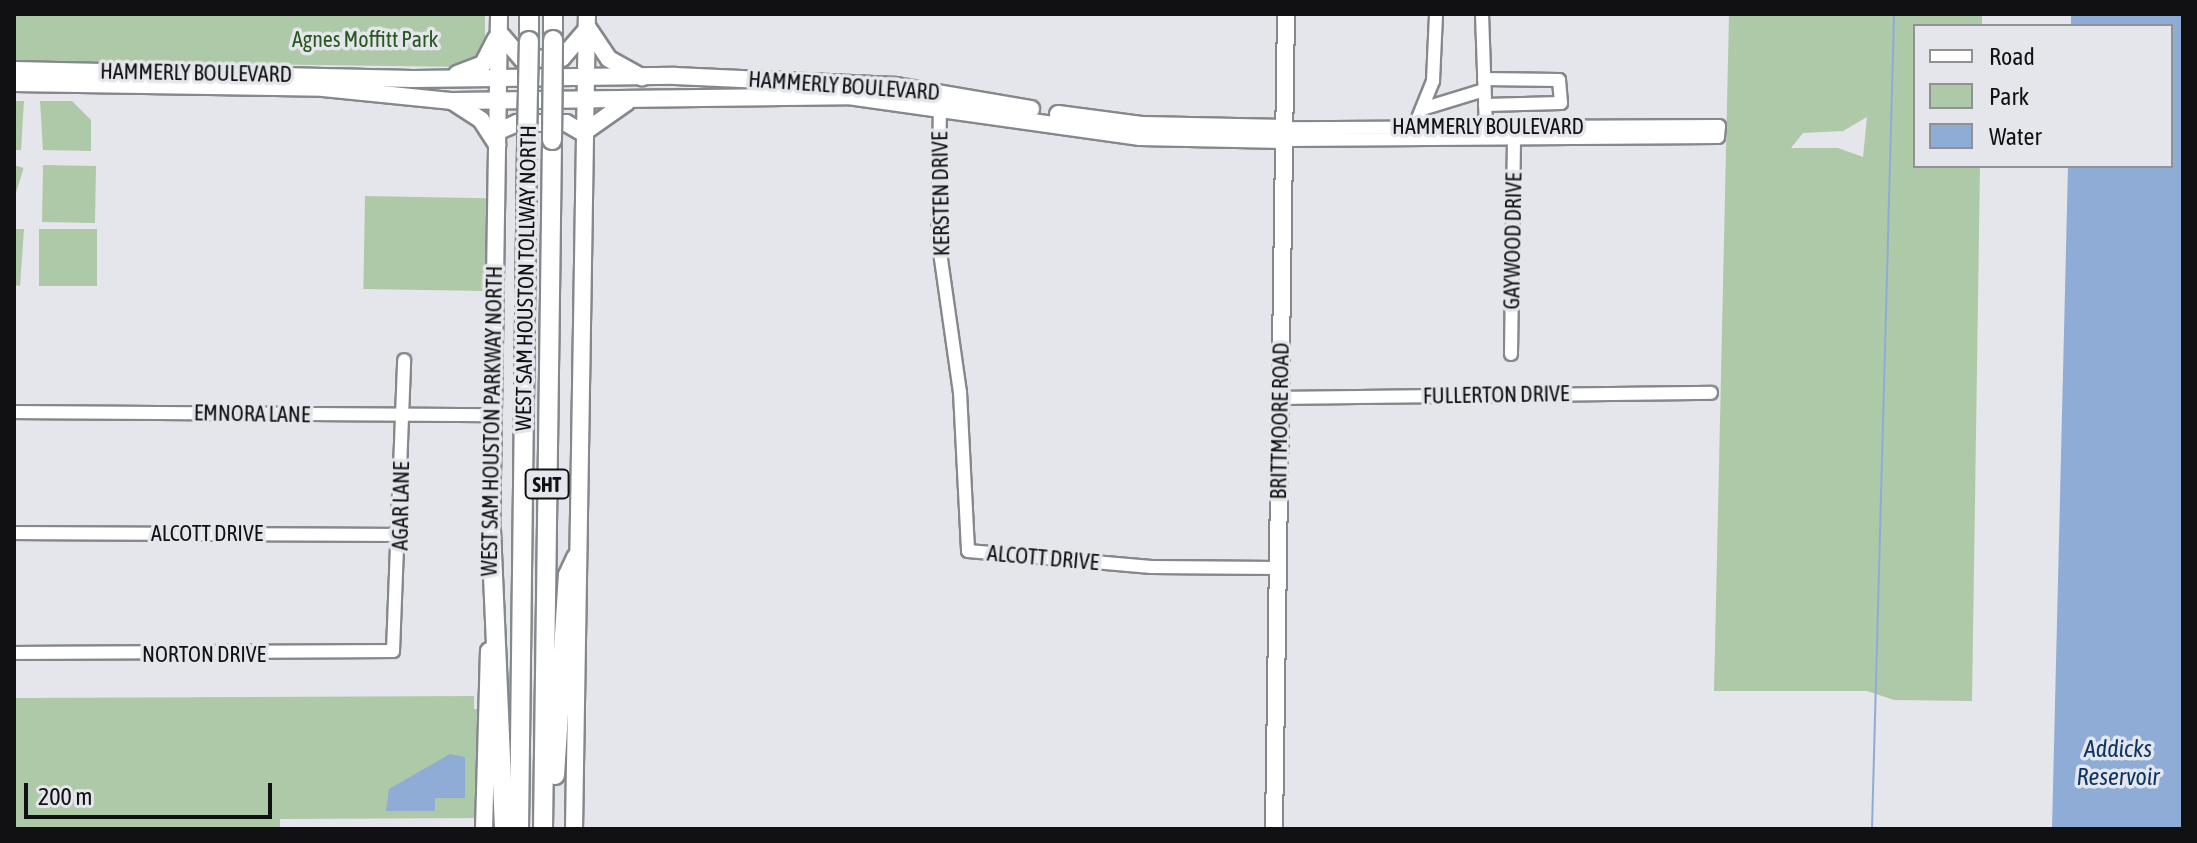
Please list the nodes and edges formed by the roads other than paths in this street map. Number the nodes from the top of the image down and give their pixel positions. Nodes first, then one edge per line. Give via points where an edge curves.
1 (529, 14) edge
2 (553, 14) edge
3 (1286, 14) edge
4 (1436, 14) edge
5 (1482, 14) edge
6 (587, 20) edge
7 (500, 22) edge
8 (14, 70) edge
9 (642, 77) junction
10 (440, 79) junction
11 (499, 80) junction
12 (586, 80) junction
13 (14, 83) edge
14 (1484, 84) junction
15 (1429, 90) junction
16 (1453, 96) junction
17 (940, 98) junction
18 (633, 100) junction
19 (452, 101) junction
20 (499, 101) junction
21 (585, 101) junction
22 (1485, 105) junction
23 (1422, 109) junction
24 (1414, 128) junction
25 (1486, 128) junction
26 (1718, 131) dead end
27 (583, 133) junction
28 (1284, 134) junction
29 (1430, 134) junction
30 (1514, 134) junction
31 (498, 138) junction
32 (1511, 354) dead end
33 (404, 360) dead end
34 (960, 392) joint
35 (1711, 393) dead end
36 (1280, 398) junction
37 (14, 412) edge
38 (490, 415) junction
39 (403, 416) junction
40 (491, 530) junction
41 (14, 533) edge
42 (400, 535) junction
43 (576, 558) junction
44 (1277, 568) junction
45 (393, 651) joint
46 (14, 653) edge
47 (484, 829) edge
48 (504, 829) edge
49 (519, 829) edge
50 (546, 829) edge
51 (574, 829) edge
52 (1274, 829) edge

1 - 49 highway, WEST SAM HOUSTON TOLLWAY NORTH / SHT, bridge
2 - 50 highway, WEST SAM HOUSTON TOLLWAY NORTH / SHT, bridge
3 - 28 main road, BRITTMOORE ROAD
4 - 15 street
5 - 14 street
6 - 7 main road via 578,48 562,58 522,59
6 - 9 main road via 606,56
6 - 12 main road
7 - 10 main road via 483,64
7 - 11 main road, WEST SAM HOUSTON PARKWAY NORTH
8 - 10 main road, HAMMERLY BOULEVARD
9 - 12 main road, HAMMERLY BOULEVARD
9 - 17 main road, HAMMERLY BOULEVARD
10 - 11 main road, HAMMERLY BOULEVARD
11 - 12 main road, HAMMERLY BOULEVARD
11 - 20 main road, WEST SAM HOUSTON PARKWAY NORTH
12 - 21 main road
13 - 19 main road, HAMMERLY BOULEVARD via 323,88
14 - 16 street
14 - 22 street
14 - 22 street via 1559,80 1561,103
15 - 16 street
15 - 23 street
16 - 23 street
17 - 18 main road, HAMMERLY BOULEVARD
17 - 28 main road, HAMMERLY BOULEVARD via 1143,137
17 - 34 street, KERSTEN DRIVE via 938,238
18 - 21 main road, HAMMERLY BOULEVARD
18 - 27 main road
19 - 20 main road, HAMMERLY BOULEVARD
19 - 31 main road
20 - 21 main road, HAMMERLY BOULEVARD
20 - 31 main road, WEST SAM HOUSTON PARKWAY NORTH
21 - 27 main road
22 - 25 street
23 - 24 street
24 - 28 street, HAMMERLY BOULEVARD
24 - 29 street, HAMMERLY BOULEVARD
25 - 29 street, HAMMERLY BOULEVARD
25 - 30 street, HAMMERLY BOULEVARD
26 - 30 street, HAMMERLY BOULEVARD
27 - 31 main road via 566,123 517,123
27 - 43 main road
28 - 29 street, HAMMERLY BOULEVARD
28 - 36 main road, BRITTMOORE ROAD
29 - 30 street, HAMMERLY BOULEVARD
30 - 32 street, GAYWOOD DRIVE
31 - 38 main road, WEST SAM HOUSTON PARKWAY NORTH
33 - 39 street, AGAR LANE
34 - 44 street, ALCOTT DRIVE via 968,551 1151,567
35 - 36 street, FULLERTON DRIVE
36 - 44 main road, BRITTMOORE ROAD
37 - 39 street, EMNORA LANE
38 - 39 street, EMNORA LANE
38 - 40 main road, WEST SAM HOUSTON PARKWAY NORTH
39 - 42 street, AGAR LANE
40 - 47 main road, WEST SAM HOUSTON PARKWAY NORTH
40 - 48 highway via 500,599
41 - 42 street, ALCOTT DRIVE
42 - 45 street, AGAR LANE
43 - 50 highway via 568,575
43 - 51 main road
44 - 52 main road, BRITTMOORE ROAD
45 - 46 street, NORTON DRIVE

